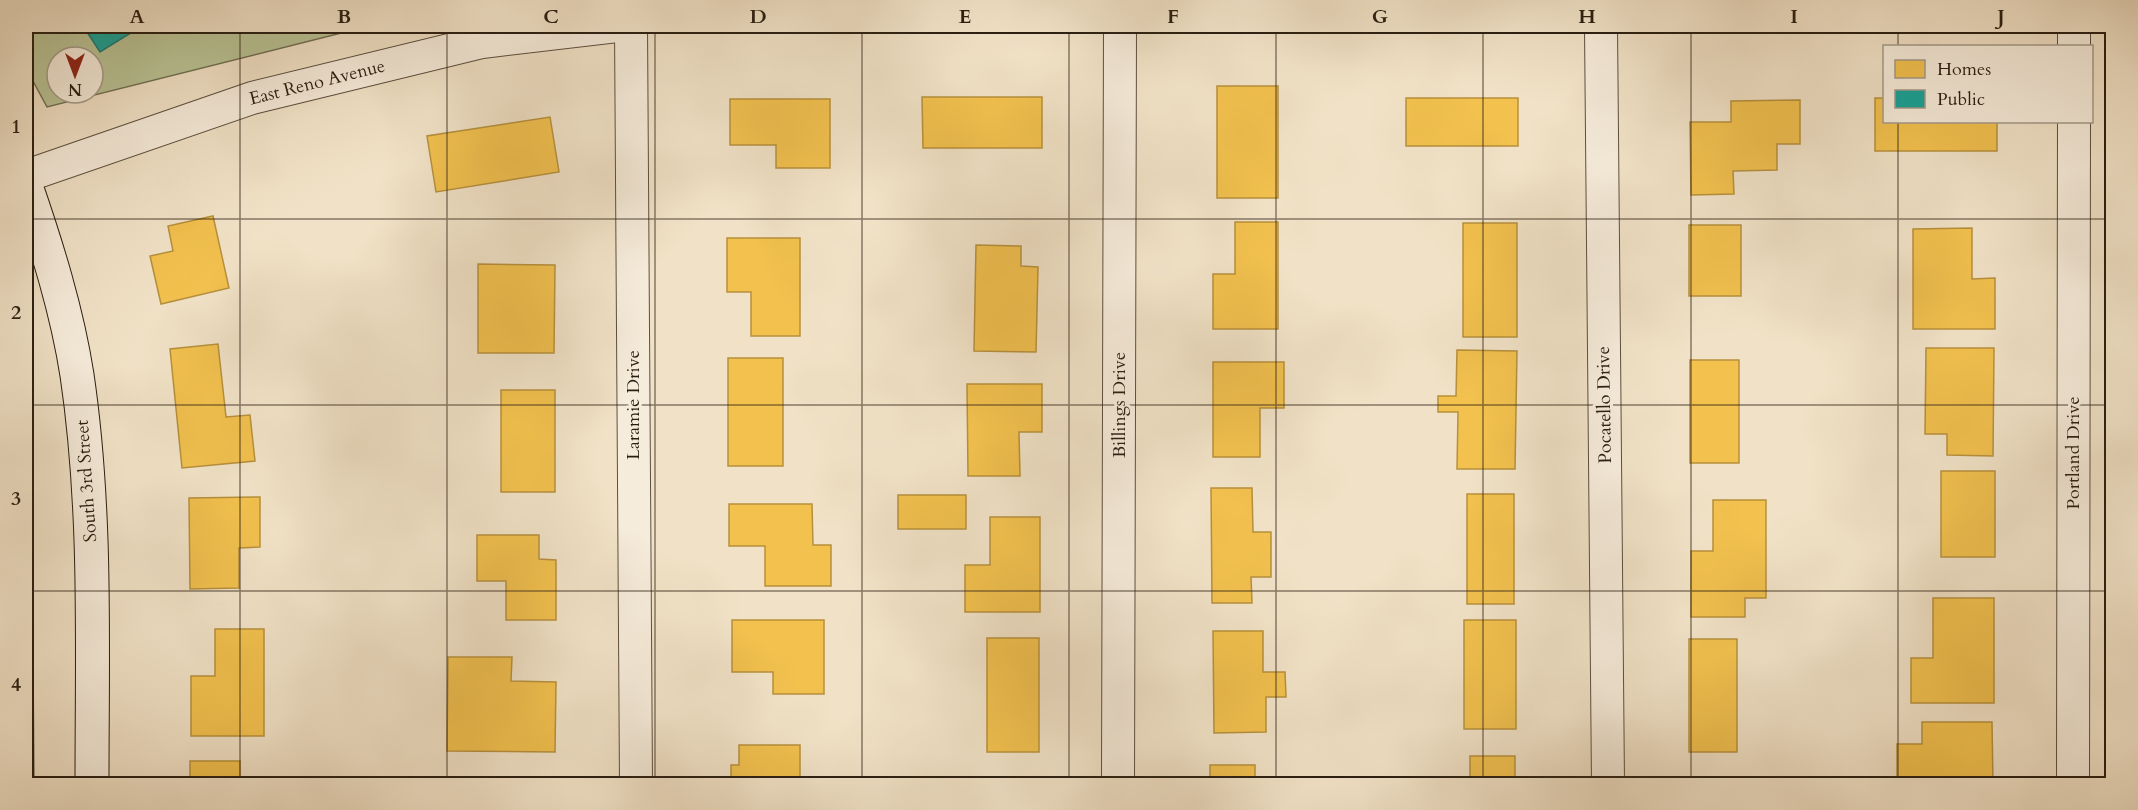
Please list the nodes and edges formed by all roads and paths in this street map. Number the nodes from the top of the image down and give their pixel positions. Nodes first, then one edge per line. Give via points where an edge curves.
1 (617, 26) edge
2 (631, 26) edge
3 (1120, 26) edge
4 (1600, 26) edge
5 (2074, 26) edge
6 (2074, 45) edge
7 (2074, 123) edge
8 (26, 176) edge
9 (26, 186) edge
10 (92, 784) edge
11 (636, 784) edge
12 (1118, 784) edge
13 (1608, 784) edge
14 (2073, 784) edge

1 - 8 street, East Reno Avenue via 482,42 252,98
2 - 11 street, Laramie Drive
3 - 12 street, Billings Drive
4 - 13 street, Pocatello Drive
5 - 6 street
7 - 14 street, Portland Drive
9 - 10 street, South 3rd Street via 61,304 76,372 85,441 92,577

